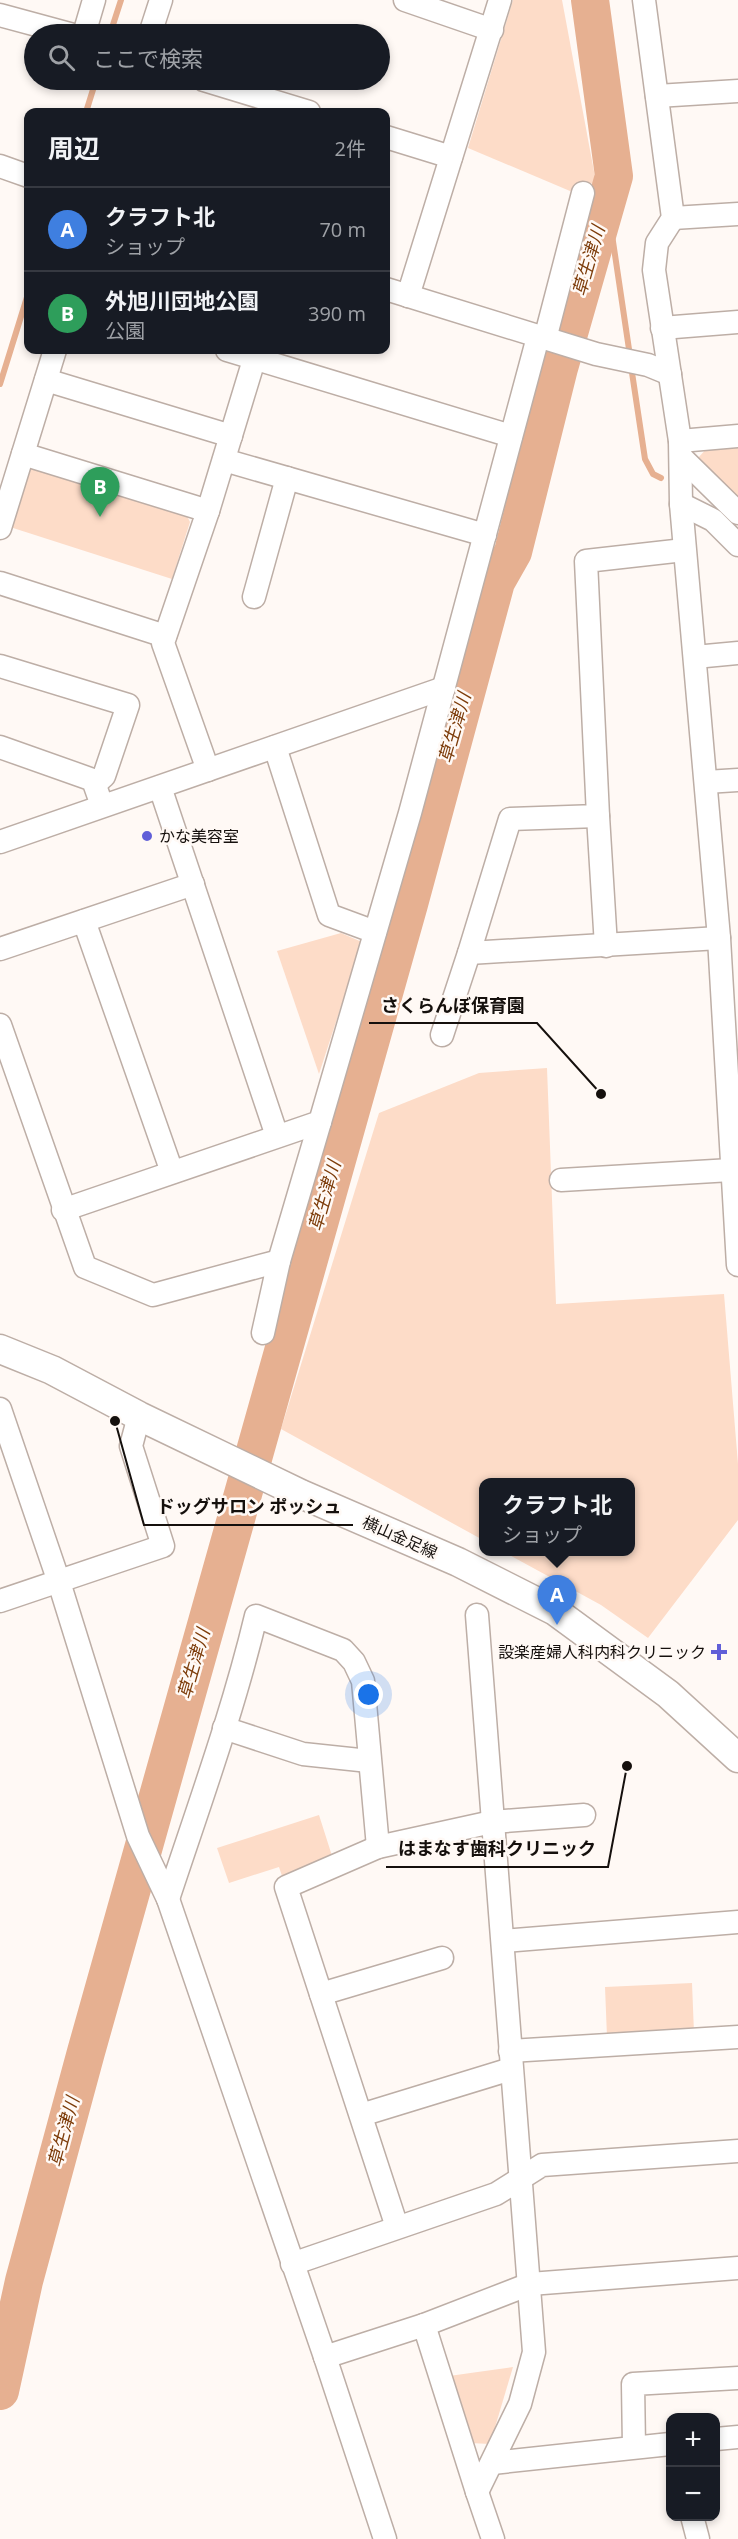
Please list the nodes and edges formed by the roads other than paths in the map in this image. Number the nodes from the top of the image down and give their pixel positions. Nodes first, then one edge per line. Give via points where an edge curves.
1 (94, 0) edge
2 (161, 0) edge
3 (405, 0) edge
4 (500, 0) edge
5 (644, 0) edge
6 (0, 15) edge
7 (33, 24) edge
8 (87, 24) edge
9 (153, 24) edge
10 (492, 30) junction
11 (237, 90) edge
12 (738, 91) edge
13 (657, 96) junction
14 (296, 108) edge
15 (390, 138) edge
16 (451, 157) junction
17 (0, 166) edge
18 (24, 175) edge
19 (583, 193) dead end
20 (738, 214) edge
21 (673, 218) junction
22 (390, 290) edge
23 (408, 296) junction
24 (738, 322) edge
25 (662, 328) junction
26 (544, 339) junction
27 (54, 354) edge
28 (256, 354) edge
29 (670, 374) junction
30 (46, 380) junction
31 (231, 436) junction
32 (511, 436) junction
33 (738, 436) edge
34 (681, 449) junction
35 (23, 454) junction
36 (224, 460) junction
37 (287, 478) junction
38 (681, 504) junction
39 (208, 511) junction
40 (738, 513) edge
41 (0, 528) edge
42 (485, 535) junction
43 (738, 545) edge
44 (684, 550) junction
45 (0, 583) edge
46 (254, 597) dead end
47 (165, 636) junction
48 (738, 653) edge
49 (695, 657) junction
50 (0, 666) edge
51 (444, 688) junction
52 (0, 747) edge
53 (274, 747) junction
54 (208, 770) junction
55 (738, 780) edge
56 (706, 782) junction
57 (95, 784) junction
58 (160, 787) junction
59 (102, 807) junction
60 (598, 816) junction
61 (0, 842) edge
62 (193, 884) junction
63 (84, 921) junction
64 (375, 932) junction
65 (719, 938) junction
66 (606, 946) junction
67 (0, 949) edge
68 (469, 953) junction
69 (0, 1025) edge
70 (730, 1027) edge
71 (442, 1035) dead end
72 (321, 1122) junction
73 (277, 1136) junction
74 (731, 1170) junction
75 (172, 1172) junction
76 (561, 1180) dead end
77 (63, 1210) junction
78 (279, 1261) junction
79 (738, 1265) edge
80 (263, 1333) dead end
81 (0, 1349) edge
82 (0, 1409) edge
83 (139, 1416) junction
84 (59, 1582) junction
85 (0, 1601) edge
86 (477, 1616) dead end
87 (224, 1728) junction
88 (738, 1758) edge
89 (369, 1761) junction
90 (584, 1815) dead end
91 (492, 1821) junction
92 (378, 1847) junction
93 (168, 1899) junction
94 (738, 1922) edge
95 (503, 1941) junction
96 (442, 1958) dead end
97 (321, 1994) junction
98 (738, 2037) edge
99 (511, 2060) junction
100 (361, 2115) junction
101 (738, 2151) edge
102 (521, 2177) junction
103 (397, 2227) junction
104 (292, 2264) junction
105 (738, 2268) edge
106 (530, 2284) junction
107 (424, 2325) junction
108 (325, 2357) junction
109 (738, 2378) edge
110 (738, 2437) edge
111 (720, 2439) edge
112 (666, 2444) edge
113 (634, 2447) junction
114 (492, 2463) junction
115 (477, 2492) junction
116 (693, 2521) edge
117 (385, 2539) edge
118 (493, 2539) edge
119 (698, 2539) edge

1 - 8 street
2 - 9 street
3 - 10 street
4 - 10 street
5 - 13 street
6 - 7 street
10 - 16 street
11 - 14 street
12 - 13 street
13 - 21 street
15 - 16 street
16 - 23 street
17 - 18 street
19 - 26 street
20 - 21 street
21 - 25 street via 657,243 654,270
22 - 23 street
23 - 26 street
24 - 25 street
25 - 29 street
26 - 29 street
26 - 32 street
27 - 30 street
28 - 31 street
28 - 32 street
29 - 34 street
30 - 31 street
30 - 35 street
31 - 36 street
32 - 42 street
33 - 34 street
34 - 38 street
34 - 40 street
35 - 39 street
35 - 41 street
36 - 37 street
36 - 39 street
37 - 42 street
37 - 46 street
38 - 43 street via 713,520
38 - 44 street
39 - 47 street
42 - 51 street
44 - 49 street
44 - 60 street via 586,561
45 - 47 street
47 - 54 street via 163,643
48 - 49 street
49 - 56 street
50 - 57 street via 128,705 104,776
51 - 53 street
51 - 64 street
52 - 57 street via 93,780
53 - 54 street
53 - 64 street via 329,915
54 - 58 street
55 - 56 street
56 - 65 street
57 - 59 street
58 - 59 street
58 - 62 street
59 - 61 street
60 - 66 street
60 - 68 street via 510,819
62 - 63 street
62 - 73 street
63 - 67 street
63 - 75 street
64 - 72 street
65 - 66 street
65 - 70 street
66 - 68 street
68 - 71 street
69 - 77 street
70 - 74 street
72 - 73 street
72 - 78 street
73 - 75 street
74 - 76 street
74 - 79 street
75 - 77 street
77 - 78 street via 85,1267 153,1295
78 - 80 street
81 - 83 street, 横山金足線 via 52,1370
82 - 84 street
83 - 84 street via 131,1446 164,1546
83 - 88 street, 横山金足線 via 301,1494 458,1562 555,1611 668,1694
84 - 85 street
84 - 93 street via 138,1836
86 - 91 street
87 - 89 street via 303,1754
87 - 89 street via 256,1616 343,1650 354,1662 363,1681
87 - 93 street
89 - 92 street
90 - 91 street
91 - 92 street
91 - 95 street
92 - 97 street via 286,1887
93 - 104 street
94 - 95 street
95 - 99 street
96 - 97 street
97 - 100 street
98 - 99 street
99 - 100 street
99 - 102 street
100 - 103 street
101 - 102 street via 542,2165
102 - 103 street via 496,2194
102 - 106 street
103 - 104 street
104 - 108 street
105 - 106 street
106 - 107 street
106 - 114 street via 534,2352 520,2404
107 - 108 street
107 - 115 street
108 - 117 street
109 - 113 street via 633,2384
110 - 111 street
112 - 113 street
113 - 114 street
114 - 115 street
115 - 118 street
116 - 119 street

